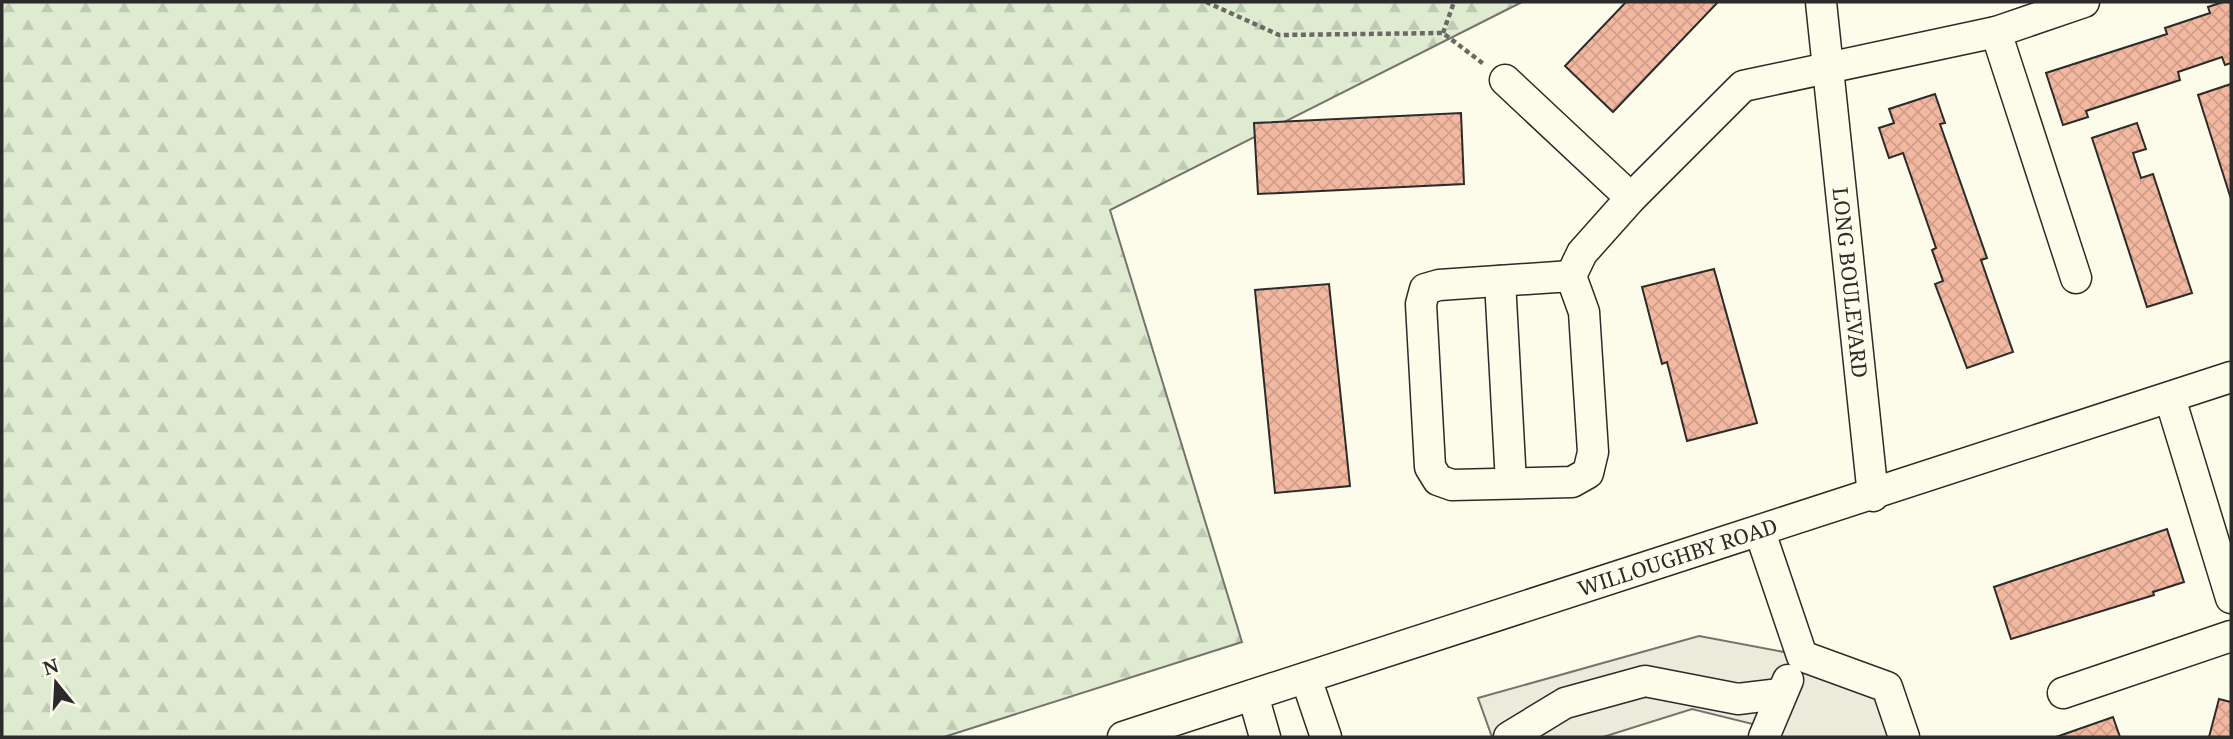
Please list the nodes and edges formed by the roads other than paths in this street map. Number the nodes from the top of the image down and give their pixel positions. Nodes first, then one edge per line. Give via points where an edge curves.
1 (1821, 2) edge
2 (2084, 2) edge
3 (1996, 32) junction
4 (1827, 68) junction
5 (1505, 80) road end
6 (1631, 198) junction
7 (1571, 276) junction
8 (2076, 278) dead end
9 (1500, 281) junction
10 (2231, 377) edge
11 (2170, 398) junction
12 (1510, 483) junction
13 (1873, 496) junction
14 (1760, 532) junction
15 (2231, 598) edge
16 (2231, 636) edge
17 (1802, 656) junction
18 (1306, 678) junction
19 (2063, 693) dead end
20 (1780, 694) junction
21 (1253, 695) junction
22 (1123, 737) edge
23 (1265, 737) edge
24 (1326, 737) edge
25 (1509, 737) edge
26 (1764, 737) edge
27 (1904, 737) edge

1 - 4 street, LONG BOULEVARD
2 - 3 street
3 - 4 street
3 - 8 street
4 - 6 street via 1743,86
4 - 13 street, LONG BOULEVARD
5 - 6 street
6 - 7 street via 1582,253
7 - 9 street
7 - 12 street via 1584,312 1592,453 1588,473 1572,482
9 - 12 street
9 - 12 street via 1425,289 1421,304 1430,467 1438,480 1452,485
10 - 11 street, WILLOUGHBY ROAD
11 - 13 street, WILLOUGHBY ROAD
11 - 15 street
13 - 14 street, WILLOUGHBY ROAD
14 - 17 street
14 - 18 street, WILLOUGHBY ROAD
16 - 19 street
17 - 20 street
17 - 27 street via 1887,687
18 - 21 street, WILLOUGHBY ROAD
18 - 24 street
20 - 25 street via 1738,699 1645,681 1565,703
20 - 26 street
21 - 22 street, WILLOUGHBY ROAD
21 - 23 street

